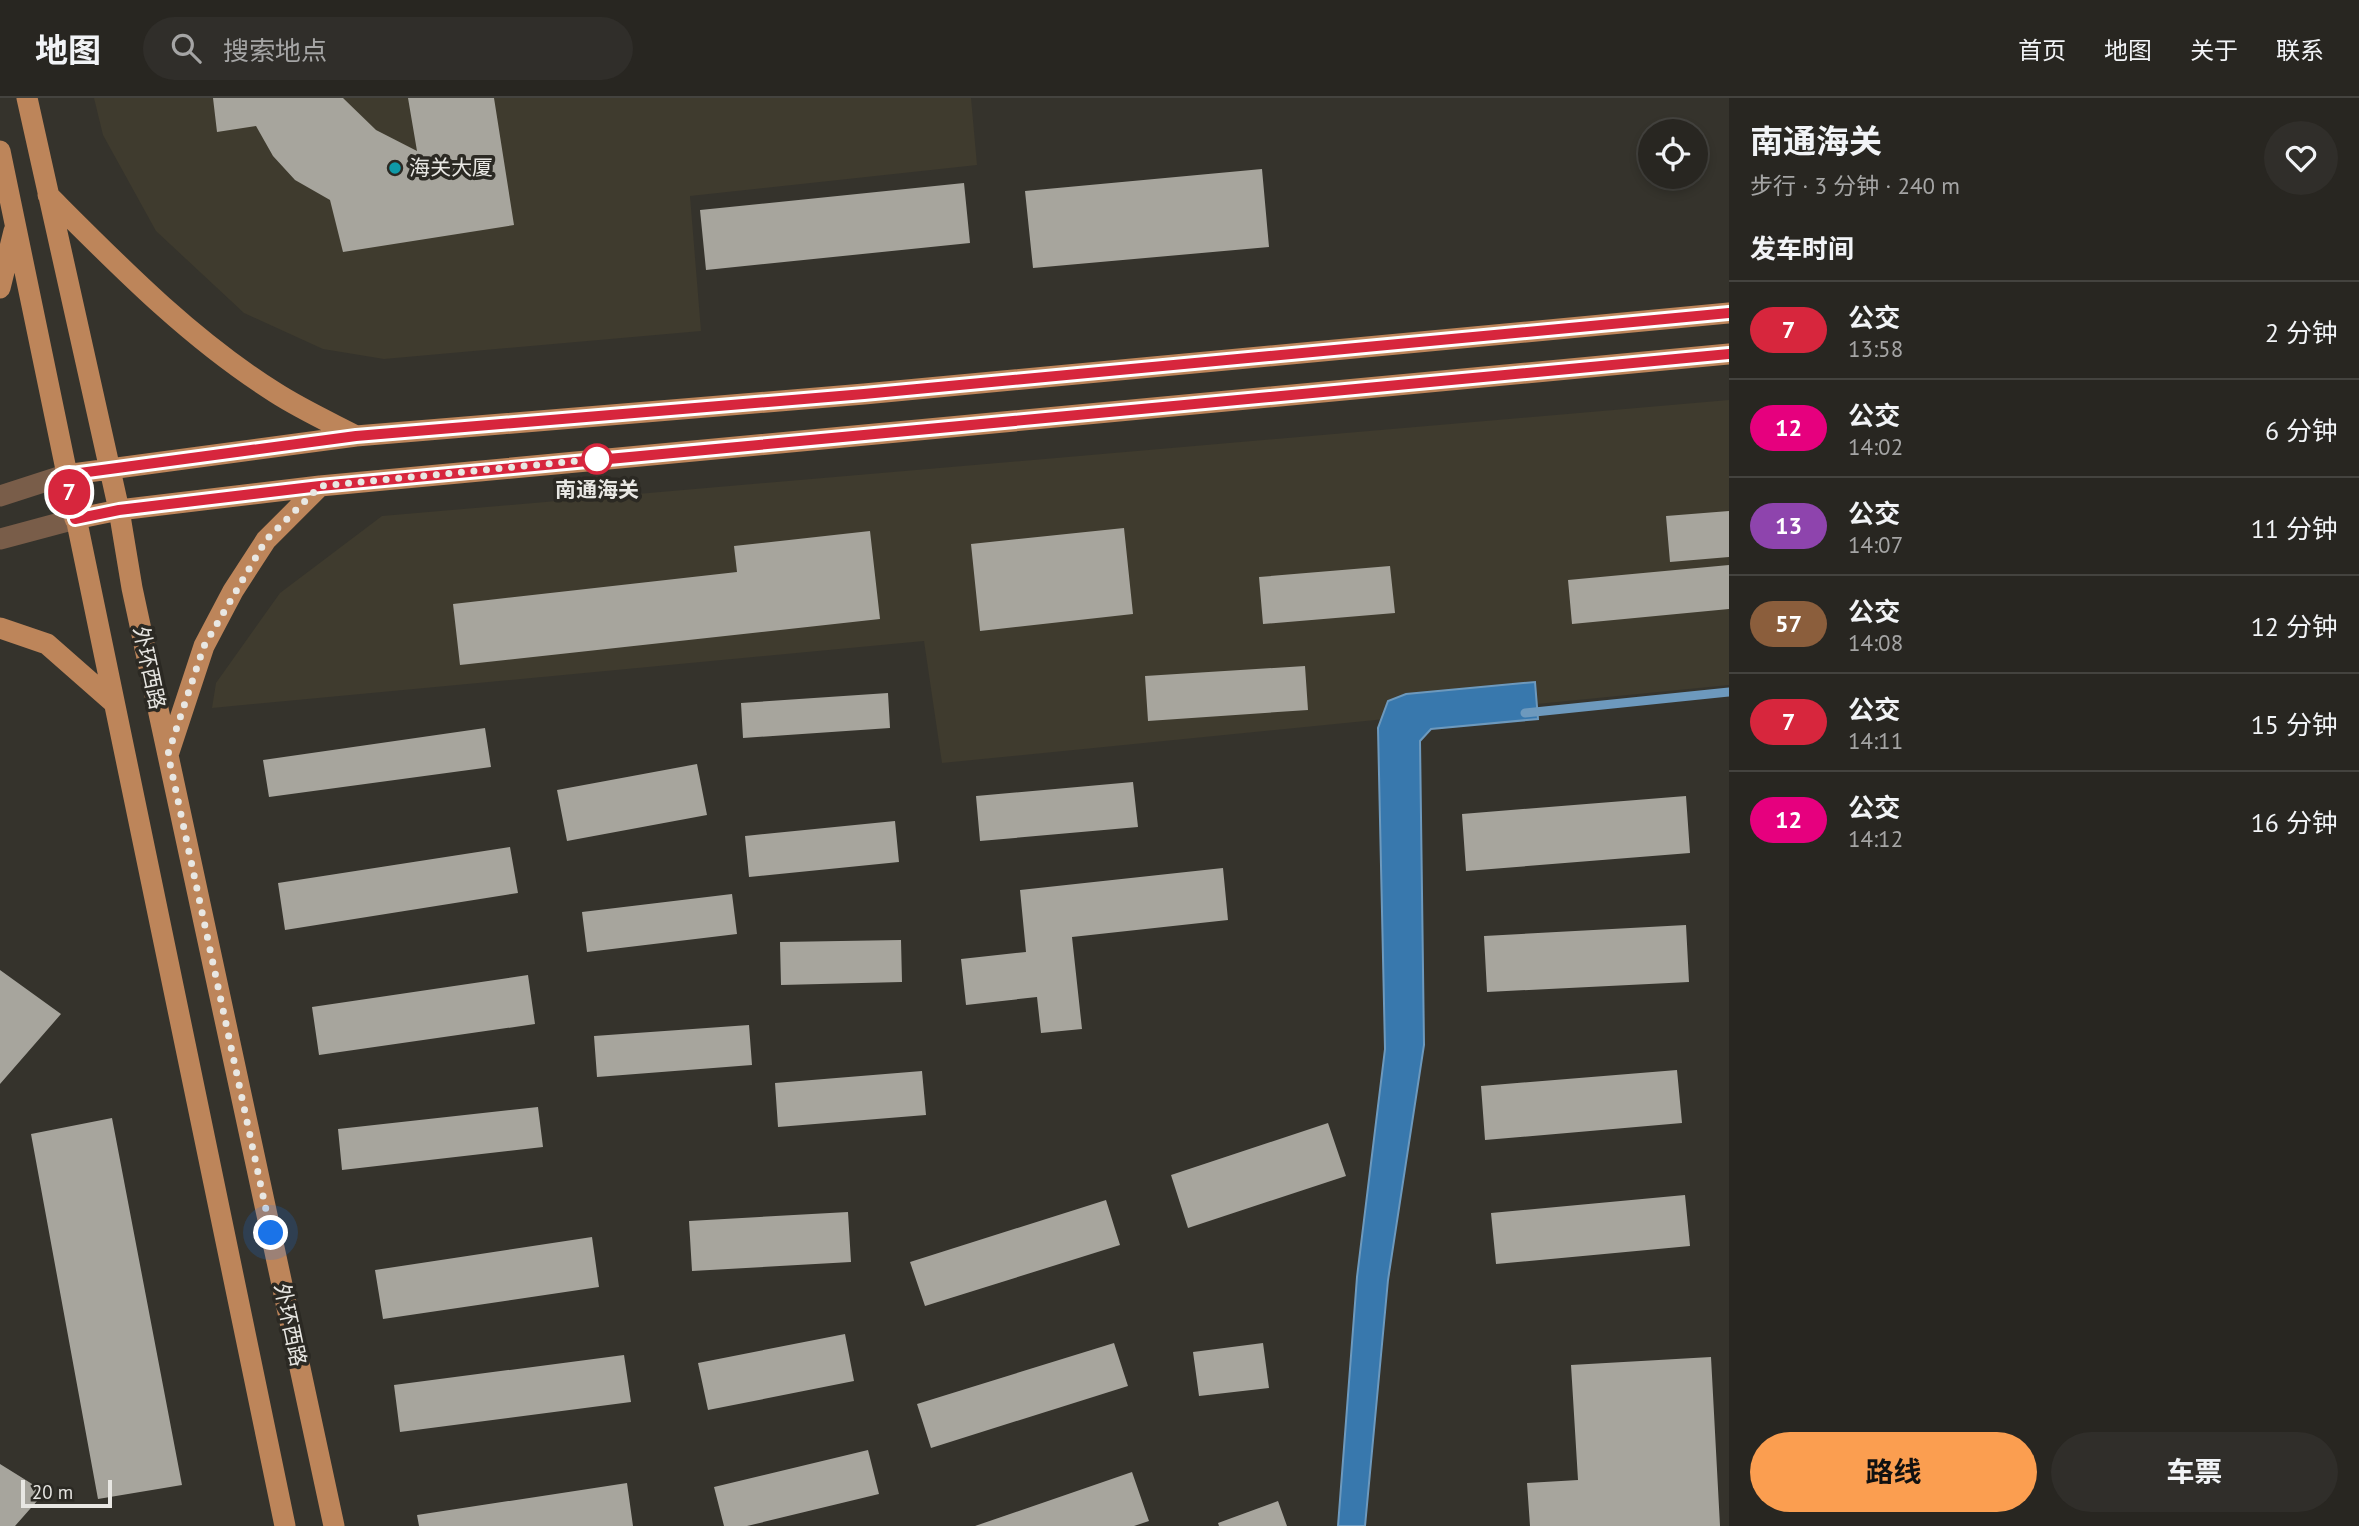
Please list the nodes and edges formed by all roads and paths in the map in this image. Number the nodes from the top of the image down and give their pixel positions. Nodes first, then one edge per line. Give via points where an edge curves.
1 (27, 98) edge
2 (0, 151) edge
3 (48, 195) junction
4 (15, 225) junction
5 (0, 289) edge
6 (1729, 313) edge
7 (1729, 354) edge
8 (356, 436) junction
9 (109, 467) junction
10 (65, 475) junction
11 (320, 486) junction
12 (0, 496) edge
13 (119, 510) junction
14 (75, 519) junction
15 (0, 539) edge
16 (0, 628) edge
17 (113, 702) junction
18 (168, 754) junction
19 (285, 1526) edge
20 (334, 1526) edge

1 - 3 main road, 外环西路
2 - 4 main road, 外环西路
3 - 8 main road via 144,292 225,356 277,394
3 - 9 main road, 外环西路
4 - 5 main road
4 - 10 main road, 外环西路
6 - 8 main road
7 - 11 main road
8 - 9 main road
9 - 10 main road
9 - 13 main road, 外环西路
10 - 12 street
10 - 14 main road, 外环西路
11 - 13 main road
11 - 18 main road via 266,540 233,592 204,646
13 - 14 main road
13 - 18 main road, 外环西路
14 - 15 street
14 - 17 main road, 外环西路
16 - 17 main road via 47,644
17 - 19 main road, 外环西路
18 - 20 main road, 外环西路

